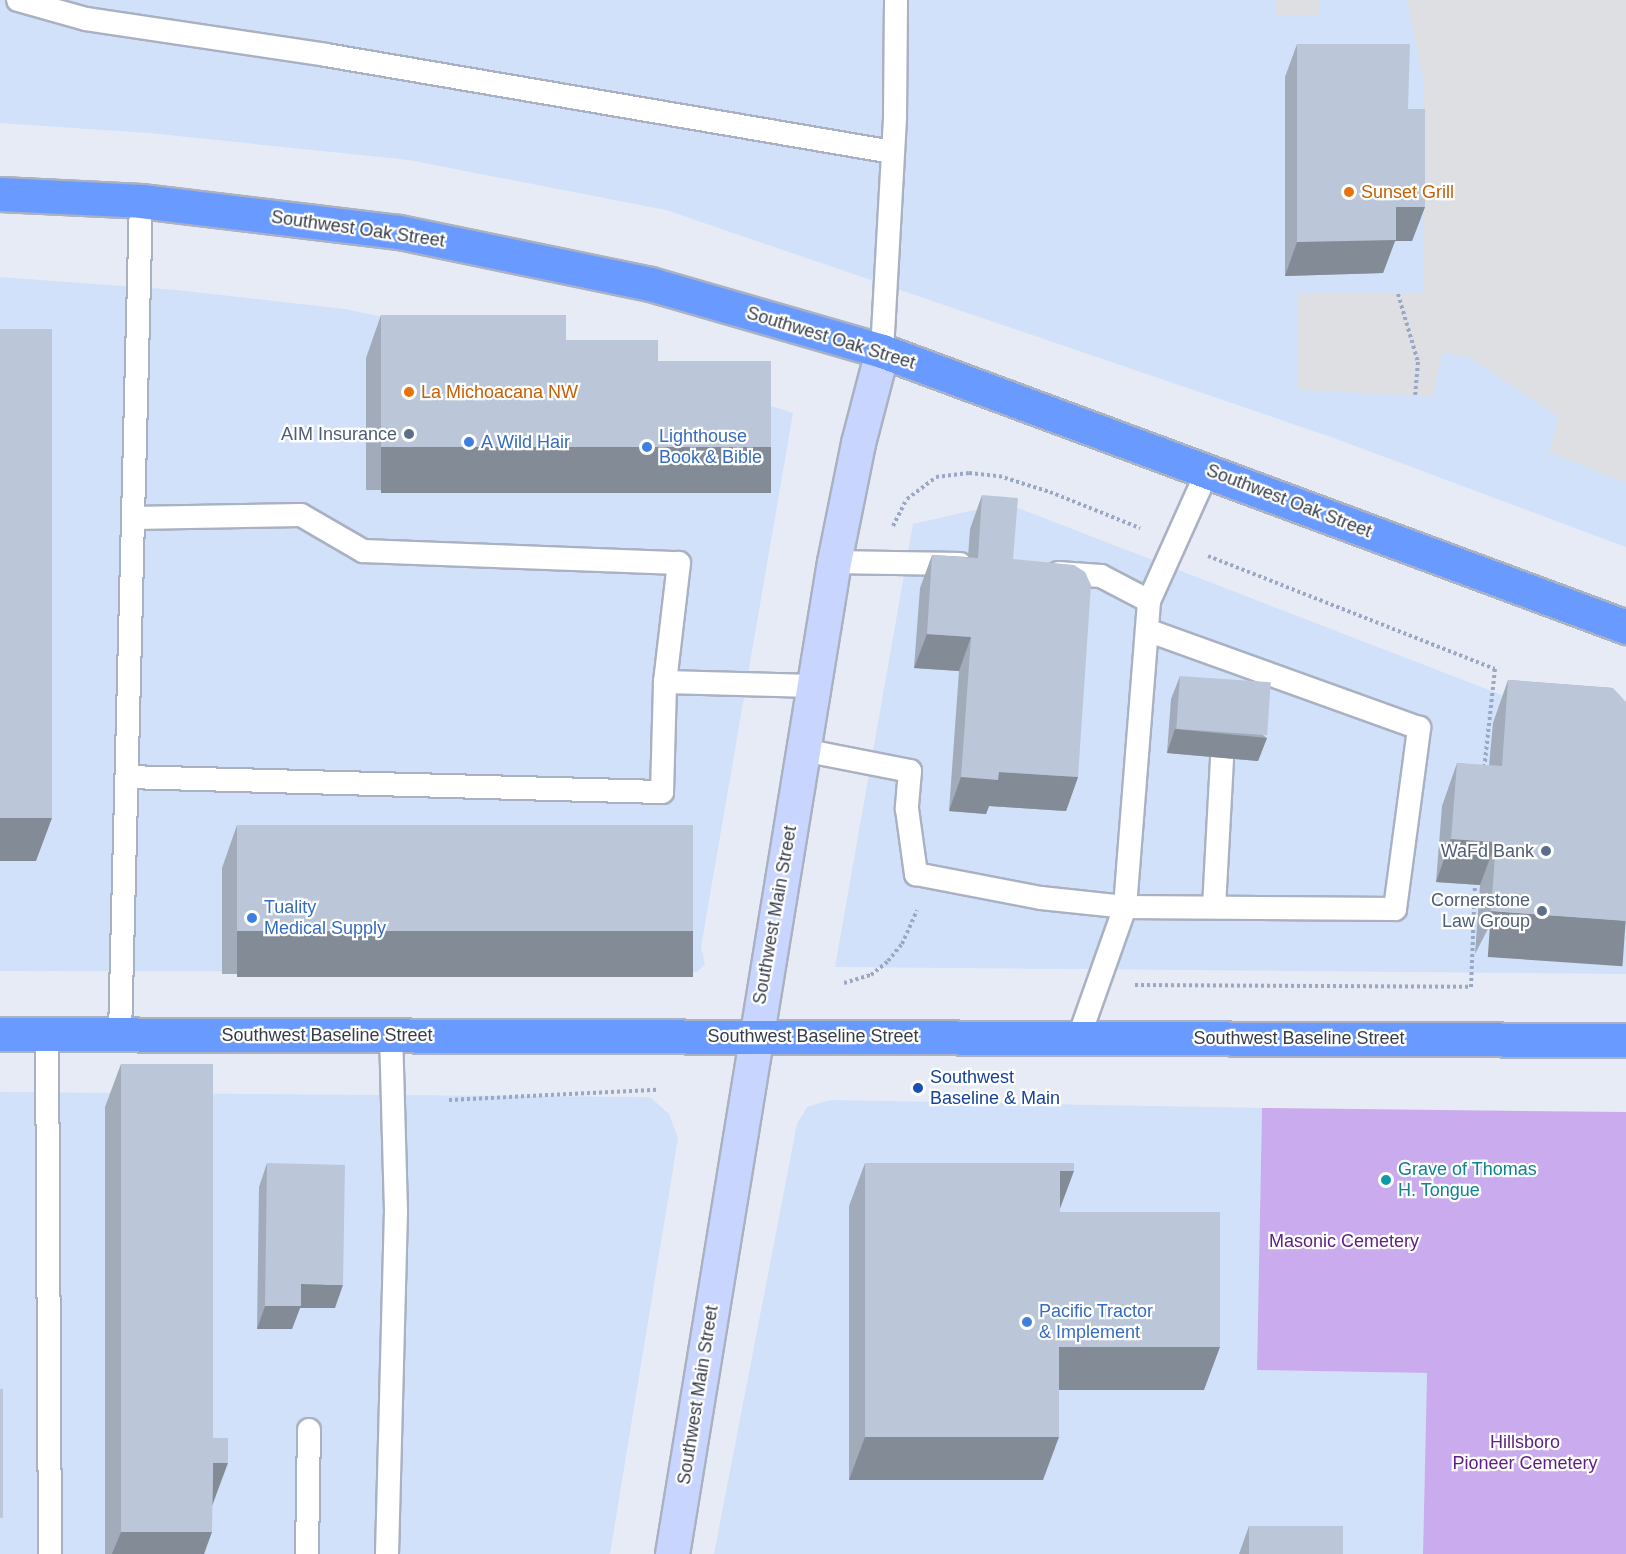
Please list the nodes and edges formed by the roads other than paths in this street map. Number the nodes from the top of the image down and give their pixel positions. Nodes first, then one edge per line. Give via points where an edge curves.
1 (18, 0) edge
2 (896, 0) edge
3 (892, 152) junction
4 (0, 194) edge
5 (141, 201) junction
6 (882, 351) junction
7 (1208, 470) junction
8 (133, 518) junction
9 (834, 562) junction
10 (967, 564) edge
11 (1035, 571) edge
12 (1149, 601) junction
13 (1626, 627) edge
14 (1147, 630) junction
15 (665, 682) junction
16 (814, 686) junction
17 (803, 750) junction
18 (1222, 758) edge
19 (127, 777) junction
20 (1125, 907) junction
21 (1214, 908) junction
22 (0, 1034) edge
23 (47, 1034) junction
24 (120, 1035) junction
25 (391, 1035) junction
26 (754, 1037) junction
27 (1079, 1037) junction
28 (1626, 1040) edge
29 (309, 1430) dead end
30 (50, 1554) edge
31 (307, 1554) edge
32 (387, 1554) edge
33 (672, 1554) edge

1 - 3 lane via 86,19 326,55
2 - 3 lane
3 - 6 lane
4 - 5 highway, Southwest Oak Street
5 - 6 highway, Southwest Oak Street via 399,232 495,251 650,284
5 - 8 lane
6 - 7 highway, Southwest Oak Street
6 - 9 street, Southwest Main Street
7 - 12 lane
7 - 13 highway, Southwest Oak Street
8 - 15 lane via 301,515 363,551 679,563
8 - 19 lane
9 - 10 lane
9 - 16 street, Southwest Main Street
11 - 12 lane via 1101,576
12 - 14 lane
14 - 20 lane
14 - 21 lane via 1230,671 1419,729 1395,909
15 - 16 lane
15 - 19 lane via 662,792
16 - 17 street, Southwest Main Street
17 - 20 lane via 910,771 907,809 915,874 1041,898
17 - 26 street, Southwest Main Street
18 - 21 lane
19 - 24 lane
20 - 21 lane
20 - 27 lane
22 - 23 highway, Southwest Baseline Street
23 - 24 highway, Southwest Baseline Street
23 - 30 lane
24 - 25 highway, Southwest Baseline Street
25 - 26 highway, Southwest Baseline Street
25 - 32 lane via 396,1211
26 - 27 highway, Southwest Baseline Street
26 - 33 street, Southwest Main Street
27 - 28 highway, Southwest Baseline Street
29 - 31 lane

